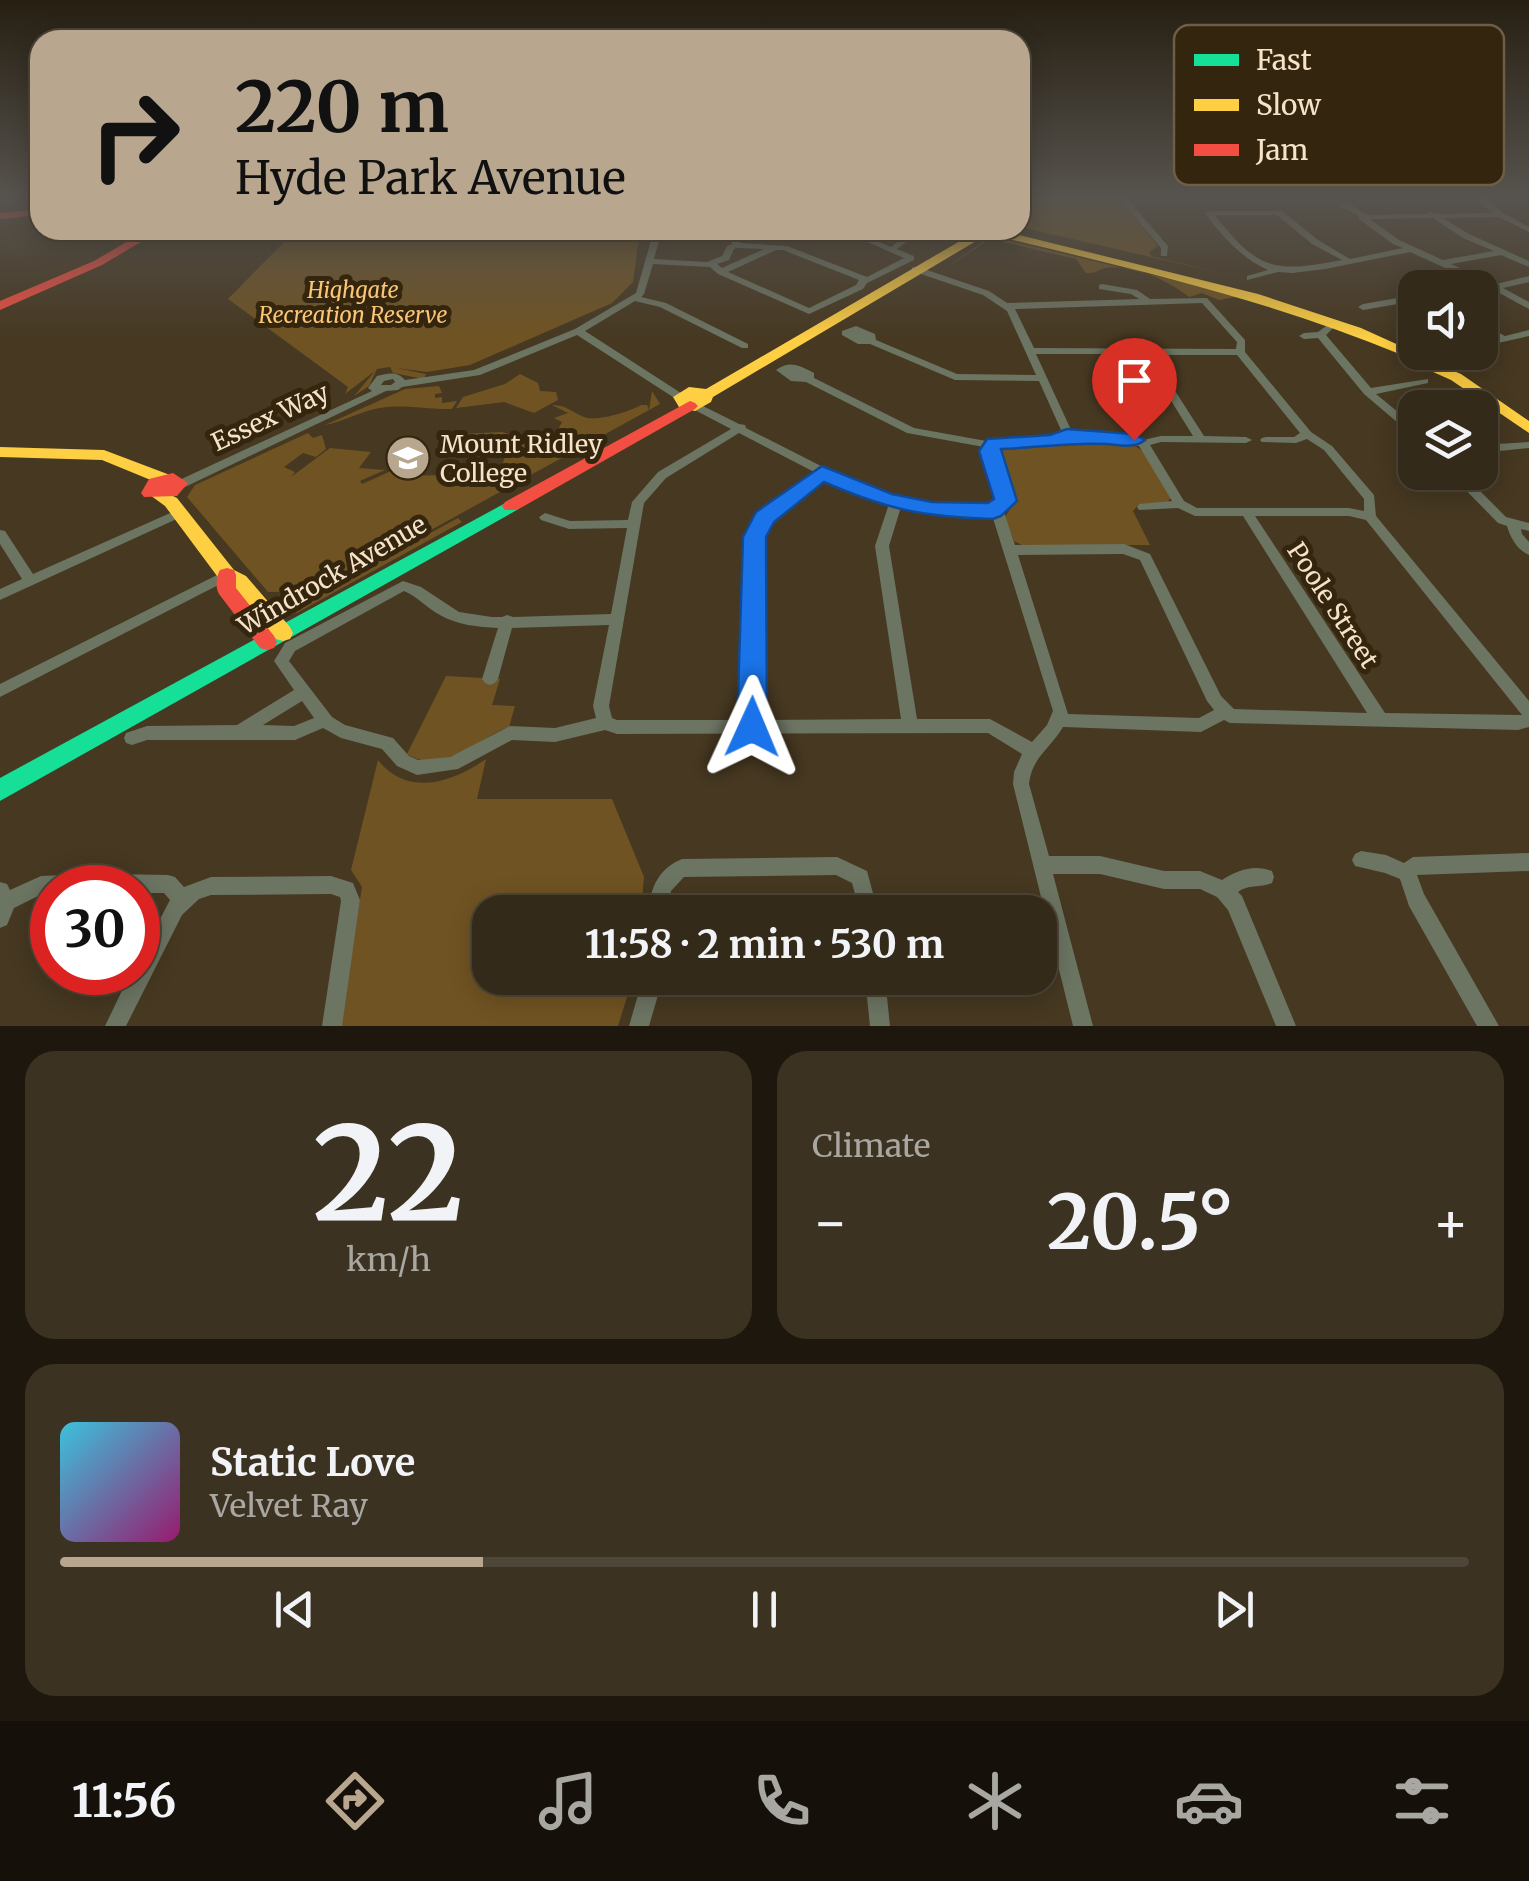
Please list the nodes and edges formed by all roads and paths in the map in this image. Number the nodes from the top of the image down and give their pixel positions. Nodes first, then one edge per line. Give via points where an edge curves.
1 (110, 244) edge
2 (130, 244) edge
3 (654, 244) edge
4 (883, 244) edge
5 (900, 244) edge
6 (952, 244) edge
7 (1034, 244) edge
8 (1071, 244) edge
9 (1162, 244) edge
10 (1235, 244) edge
11 (1318, 244) edge
12 (1402, 244) edge
13 (1486, 244) edge
14 (736, 246) joint
15 (778, 246) junction
16 (894, 248) junction
17 (1411, 249) junction
18 (1501, 252) junction
19 (1164, 254) dead end
20 (650, 260) junction
21 (1347, 260) junction
22 (1440, 263) junction
23 (711, 264) junction
24 (1529, 264) edge
25 (925, 268) junction
26 (1275, 270) junction
27 (1456, 270) edge
28 (721, 272) junction
29 (1094, 275) dead end
30 (1250, 278) dead end
31 (864, 279) junction
32 (1529, 279) edge
33 (1498, 286) edge
34 (1102, 288) junction
35 (1498, 289) edge
36 (0, 293) edge
37 (1398, 295) edge
38 (635, 298) junction
39 (1112, 303) junction
40 (1150, 303) junction
41 (0, 306) edge
42 (1007, 306) junction
43 (1529, 306) edge
44 (1363, 307) dead end
45 (578, 331) junction
46 (1529, 333) edge
47 (1498, 335) edge
48 (1304, 336) dead end
49 (1504, 338) junction
50 (1498, 340) edge
51 (871, 341) dead end
52 (1398, 342) edge
53 (1398, 345) edge
54 (746, 346) dead end
55 (1031, 350) junction
56 (1144, 350) junction
57 (1240, 352) junction
58 (1406, 370) edge
59 (1446, 370) edge
60 (1044, 378) junction
61 (808, 379) dead end
62 (1368, 392) junction
63 (693, 398) junction
64 (1398, 418) edge
65 (734, 423) junction
66 (1528, 431) edge
67 (1306, 434) junction
68 (1067, 436) junction
69 (1200, 438) junction
70 (1246, 440) dead end
71 (1266, 440) dead end
72 (1143, 443) junction
73 (991, 445) junction
74 (1498, 447) edge
75 (0, 452) edge
76 (822, 473) junction
77 (166, 489) junction
78 (1471, 490) edge
79 (896, 503) junction
80 (1180, 504) junction
81 (1143, 507) dead end
82 (997, 510) junction
83 (1248, 513) junction
84 (545, 517) dead end
85 (1370, 517) junction
86 (632, 524) junction
87 (1513, 526) junction
88 (1529, 527) edge
89 (0, 534) edge
90 (1010, 550) junction
91 (1529, 550) edge
92 (227, 576) junction
93 (30, 582) junction
94 (0, 595) edge
95 (616, 619) junction
96 (507, 620) junction
97 (272, 634) junction
98 (490, 678) dead end
99 (0, 691) edge
100 (302, 692) junction
101 (1224, 712) junction
102 (1529, 712) edge
103 (325, 720) junction
104 (1059, 720) junction
105 (1529, 720) edge
106 (1380, 721) junction
107 (605, 723) junction
108 (910, 726) junction
109 (752, 727) junction
110 (239, 732) junction
111 (132, 738) dead end
112 (1032, 750) junction
113 (0, 781) edge
114 (0, 790) edge
115 (1361, 860) dead end
116 (1529, 862) edge
117 (1042, 865) junction
118 (1408, 874) junction
119 (1265, 876) dead end
120 (160, 884) edge
121 (30, 890) edge
122 (1224, 890) junction
123 (661, 895) edge
124 (865, 895) edge
125 (183, 899) junction
126 (2, 903) edge
127 (648, 995) edge
128 (877, 995) edge
129 (115, 1026) edge
130 (332, 1026) edge
131 (639, 1026) edge
132 (880, 1026) edge
133 (1083, 1026) edge
134 (1286, 1026) edge
135 (1490, 1026) edge

1 - 36 street
2 - 41 street
3 - 20 street
4 - 16 street
5 - 16 street
6 - 25 street, Windrock Avenue
7 - 53 street via 1272,299
8 - 52 street via 1258,288 1335,312
9 - 19 street
10 - 26 street
11 - 21 street
12 - 17 street
13 - 18 street
14 - 15 street
14 - 23 street
15 - 28 street
15 - 31 street
16 - 31 street via 911,258
17 - 21 street
17 - 22 street
18 - 22 street
18 - 24 street
20 - 23 street
20 - 38 street
21 - 26 street
22 - 27 street
23 - 28 street
25 - 42 street
25 - 63 street, Windrock Avenue
26 - 30 street
28 - 31 street via 810,311
29 - 34 street
32 - 33 street
34 - 39 street
34 - 40 street via 1134,292
35 - 43 street
37 - 44 street
38 - 45 street, Essex Way
38 - 54 street via 664,305
39 - 40 street
39 - 42 street
40 - 57 street via 1204,300 1242,342
42 - 55 street
45 - 63 street
45 - 77 street, Essex Way via 476,373 425,382 381,378 377,389
46 - 49 street
47 - 49 street
48 - 62 street via 1325,331 1340,363
49 - 50 street
51 - 60 street via 955,376
55 - 56 street
55 - 60 street
56 - 57 street
56 - 69 street
57 - 67 street
58 - 62 street
59 - 66 street
60 - 68 street
61 - 73 street via 912,431
62 - 64 street
63 - 65 street
63 - 97 street, Windrock Avenue
65 - 76 street
65 - 86 street via 653,483
66 - 74 street
67 - 71 street
67 - 85 street via 1328,448 1370,498
68 - 72 street
68 - 73 street
69 - 70 street
69 - 72 street
72 - 80 street
73 - 82 street via 1006,501
75 - 77 street via 90,453 125,462
76 - 79 street
76 - 109 street via 771,511 755,537
77 - 92 street
77 - 93 street, Essex Way
78 - 87 street
79 - 82 street
79 - 108 street via 882,546
80 - 81 street
80 - 83 street via 1195,512
82 - 90 street
83 - 85 street
83 - 106 street, Poole Street
84 - 86 street via 569,525
85 - 102 street
86 - 95 street
87 - 88 street
87 - 91 street
89 - 93 street
90 - 101 street via 1124,549 1145,557
90 - 104 street via 1060,704
92 - 97 street via 226,590
92 - 99 street
93 - 94 street, Essex Way
95 - 96 street
95 - 107 street via 601,706
96 - 98 street
96 - 100 street via 454,616 410,586 398,587 287,650 282,665
97 - 113 street, Windrock Avenue
97 - 114 street, Windrock Avenue
100 - 103 street
100 - 110 street
101 - 104 street via 1200,725
101 - 106 street via 1256,719
103 - 107 street via 387,743 403,761 429,769 452,764 510,732 556,735
103 - 110 street via 296,733
104 - 112 street
105 - 106 street
107 - 109 street
108 - 109 street
108 - 112 street via 990,726
110 - 111 street
112 - 117 street via 1021,784
115 - 118 street
116 - 118 street via 1433,862 1413,866
117 - 122 street via 1100,865 1164,880 1200,880
117 - 133 street
118 - 135 street
119 - 122 street via 1241,878
120 - 125 street
121 - 126 street
122 - 134 street
123 - 124 street via 671,873 682,868 818,866 860,877
125 - 129 street
125 - 130 street via 211,886 346,890 350,910
127 - 131 street
128 - 132 street

